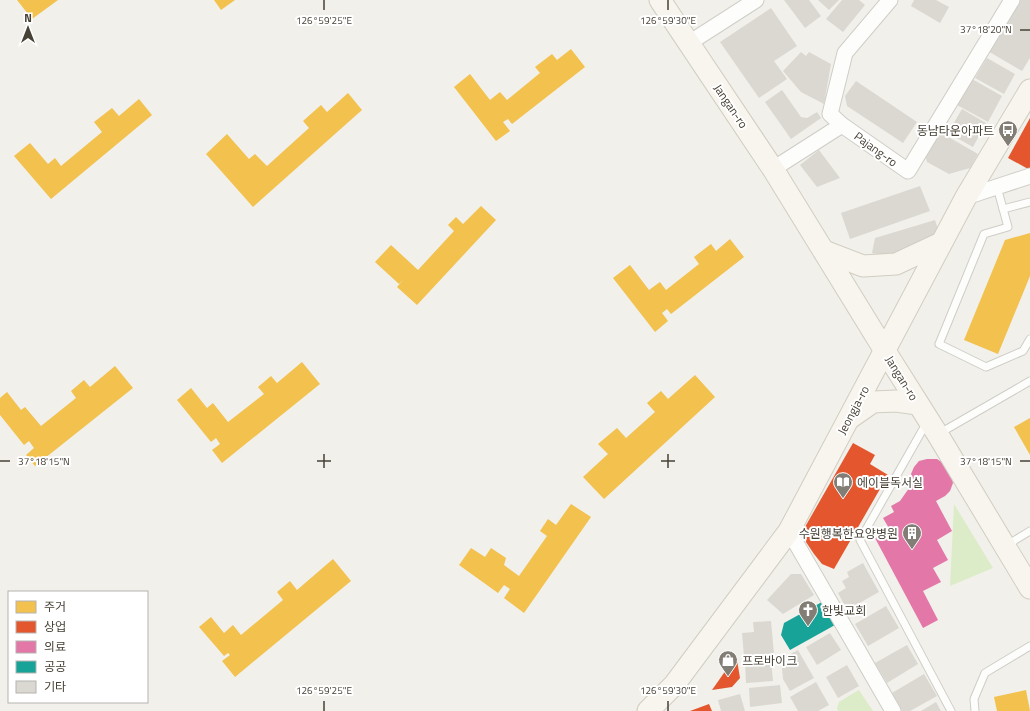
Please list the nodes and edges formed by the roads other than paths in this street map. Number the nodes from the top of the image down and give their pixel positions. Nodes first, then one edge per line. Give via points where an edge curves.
1 (660, 0) edge
2 (756, 0) edge
3 (890, 0) edge
4 (1012, 0) edge
5 (689, 43) junction
6 (1030, 90) edge
7 (842, 125) junction
8 (774, 169) junction
9 (1030, 176) edge
10 (997, 187) junction
11 (966, 197) junction
12 (1030, 202) edge
13 (1003, 209) junction
14 (941, 244) junction
15 (824, 251) junction
16 (1030, 340) edge
17 (885, 351) junction
18 (1030, 381) edge
19 (849, 418) junction
20 (928, 420) junction
21 (789, 531) junction
22 (1030, 531) edge
23 (1005, 546) junction
24 (1030, 588) edge
25 (1030, 646) edge
26 (648, 711) edge
27 (893, 711) edge
28 (951, 711) edge
29 (975, 711) edge

1 - 5 street, Jangan-ro
2 - 5 street
3 - 7 street, Pajang-ro via 845,53 830,114
4 - 7 street, Pajang-ro via 908,171
5 - 8 street, Jangan-ro
6 - 11 street, Jeongja-ro
7 - 8 street
8 - 15 street, Jangan-ro
9 - 10 street
10 - 11 street
10 - 13 lane
11 - 14 street, Jeongja-ro
12 - 13 lane
13 - 16 lane via 1008,227 984,234 939,344 986,367 1023,351
14 - 15 street via 896,264 863,266
14 - 17 street, Jeongja-ro
15 - 17 street, Jangan-ro
17 - 19 street, Jeongja-ro
17 - 20 street, Jangan-ro
18 - 20 lane
19 - 20 street via 873,402 896,401
19 - 21 street, Jeongja-ro
20 - 23 street, Jangan-ro
20 - 28 lane via 860,540
21 - 26 street, Jeongja-ro via 674,685
21 - 27 street
22 - 23 lane
23 - 24 street, Jangan-ro
25 - 29 lane via 986,673 974,699

